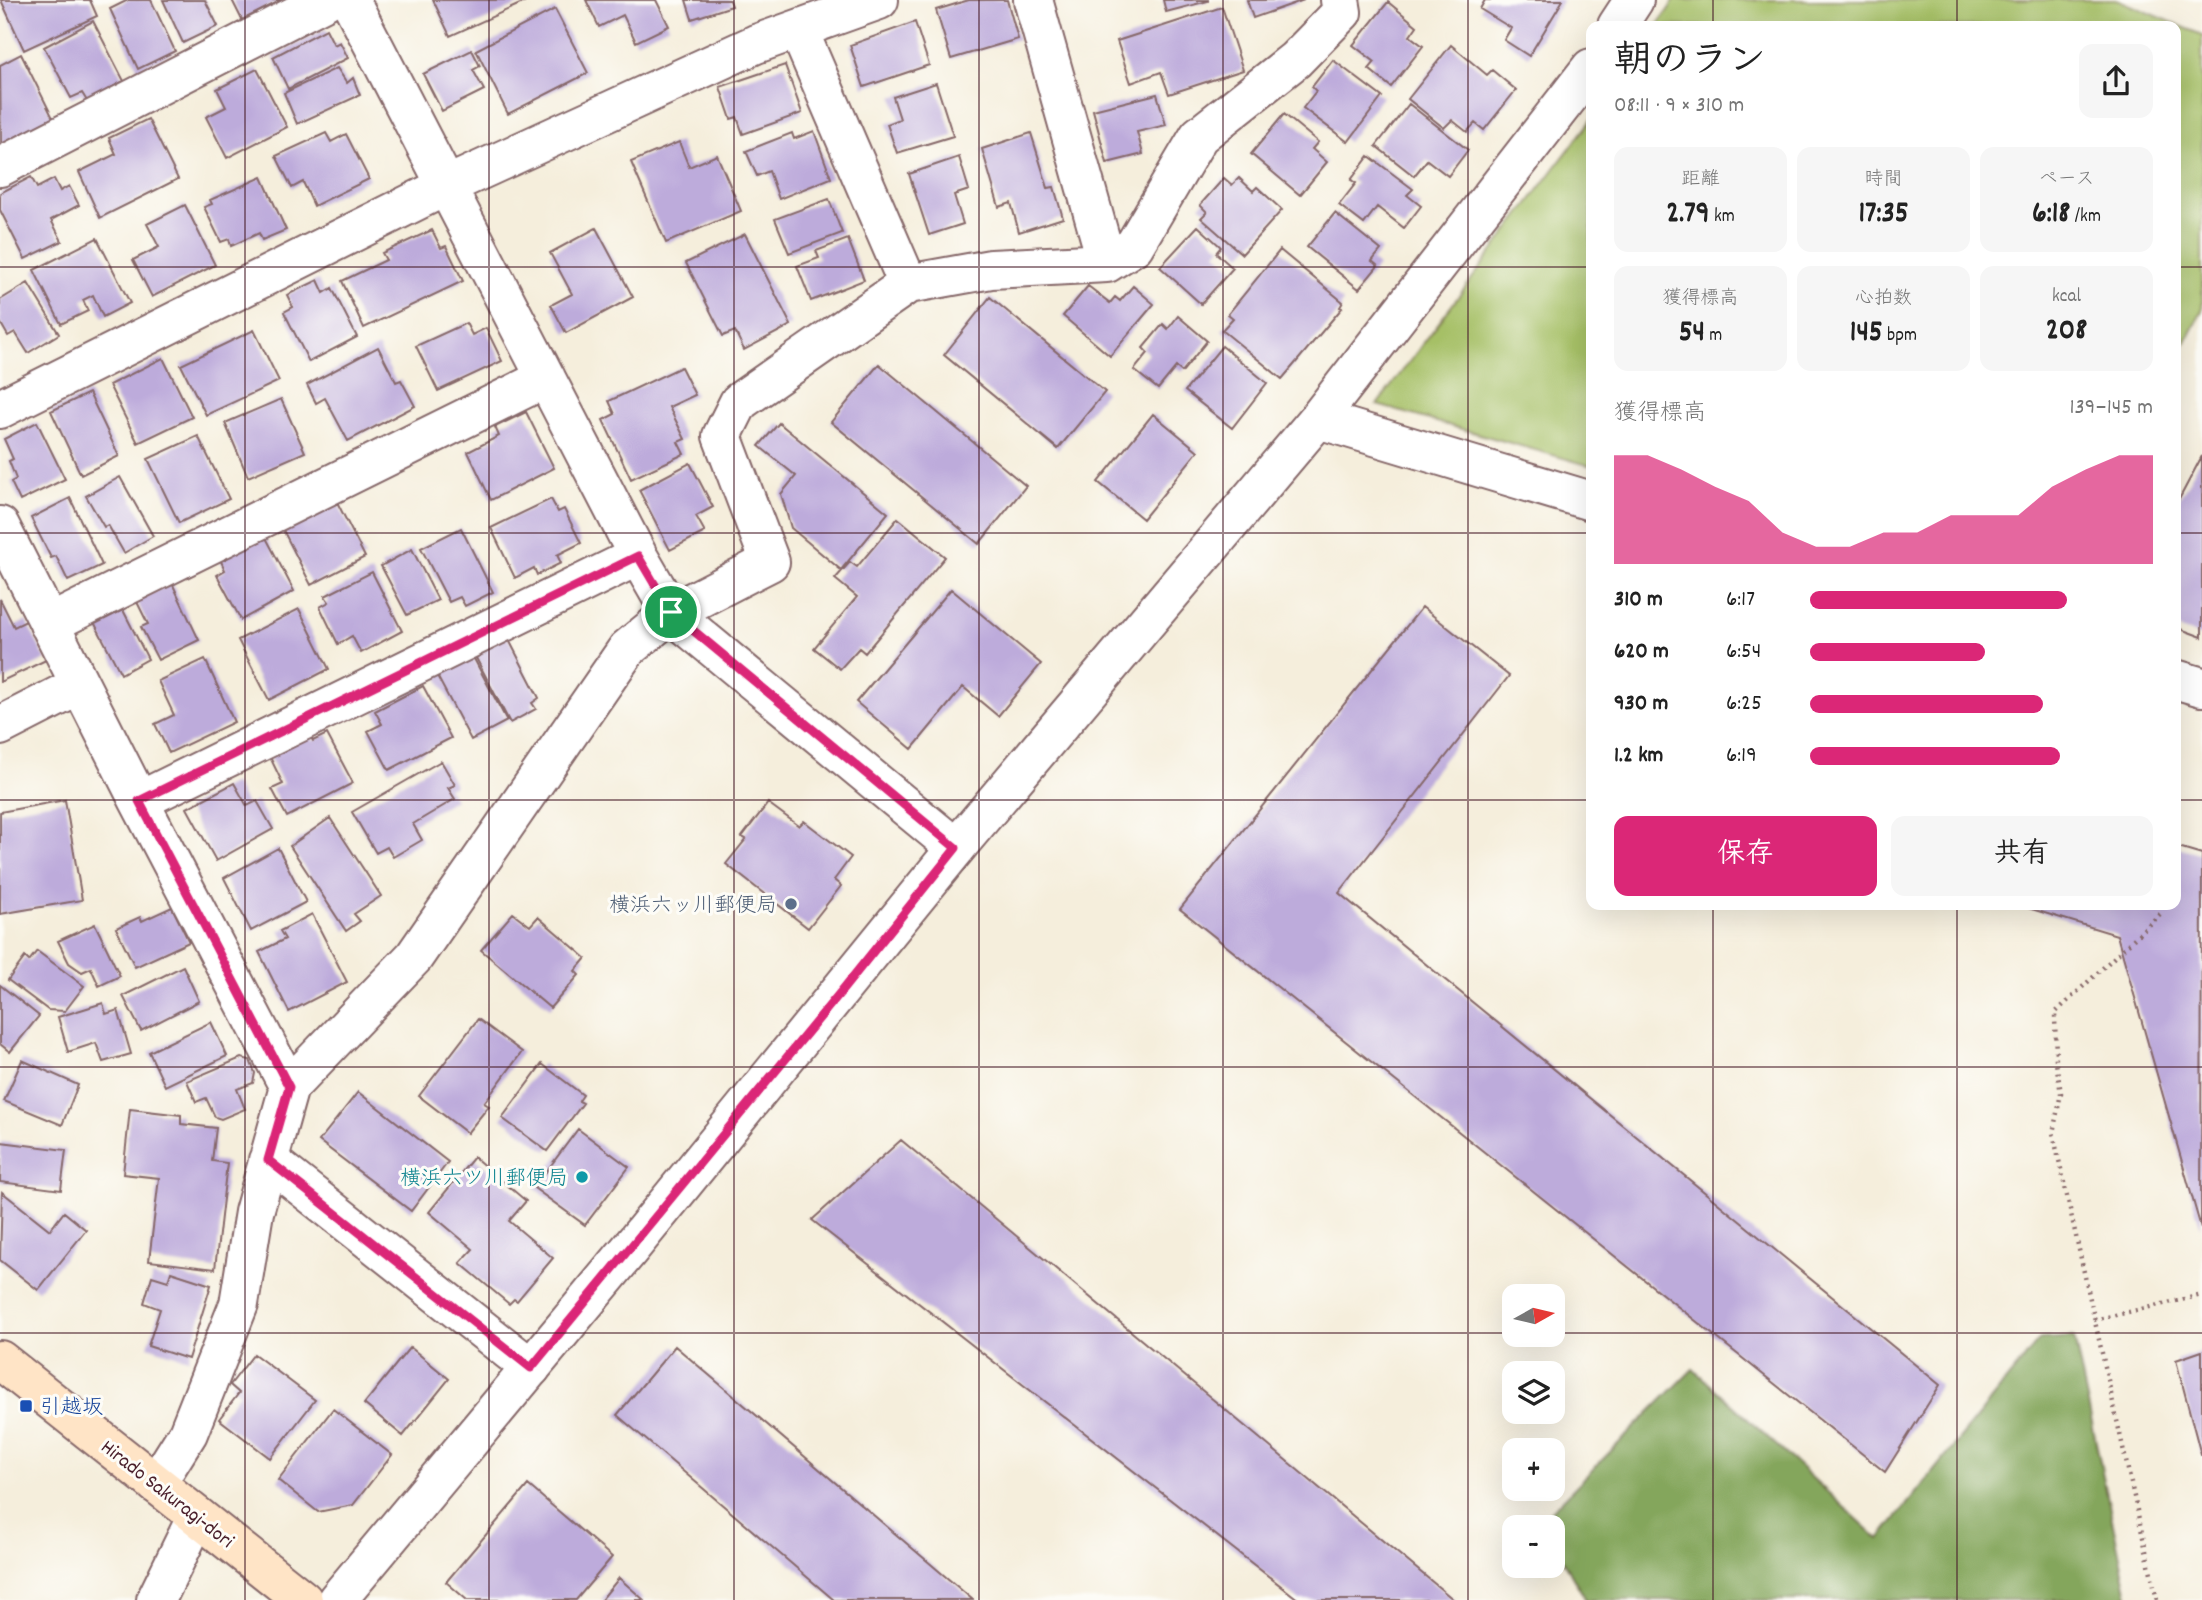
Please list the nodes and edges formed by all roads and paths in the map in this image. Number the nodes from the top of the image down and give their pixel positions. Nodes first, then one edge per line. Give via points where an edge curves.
1 (326, 0) edge
2 (350, 0) edge
3 (879, 0) edge
4 (1033, 0) edge
5 (1340, 0) edge
6 (1634, 0) edge
7 (1620, 21) edge
8 (798, 29) junction
9 (1586, 74) edge
10 (0, 167) edge
11 (446, 186) junction
12 (1107, 263) junction
13 (908, 284) junction
14 (546, 377) junction
15 (0, 409) edge
16 (1318, 418) junction
17 (1586, 499) edge
18 (0, 526) edge
19 (638, 556) junction
20 (671, 612) junction
21 (49, 624) junction
22 (2181, 681) edge
23 (80, 685) junction
24 (2202, 687) edge
25 (0, 726) edge
26 (139, 801) junction
27 (956, 848) junction
28 (2160, 914) dead end
29 (289, 1087) junction
30 (268, 1160) junction
31 (2202, 1295) edge
32 (2094, 1320) junction
33 (0, 1360) edge
34 (531, 1368) junction
35 (156, 1484) junction
36 (197, 1516) junction
37 (156, 1600) edge
38 (303, 1600) edge
39 (337, 1600) edge
40 (2157, 1600) edge

1 - 10 street
2 - 11 street
3 - 8 street
4 - 12 street
5 - 12 street via 1342,12 1295,60 1199,135 1134,246
6 - 7 street
8 - 11 street
8 - 13 street
9 - 16 street
11 - 14 street
11 - 15 street
12 - 13 street via 991,269
13 - 20 street via 739,402 722,436 769,562
14 - 19 street
14 - 21 street
16 - 17 street
16 - 27 street
18 - 21 street
19 - 20 street
19 - 26 street
20 - 27 street
20 - 29 street via 628,649 414,957
21 - 23 street
22 - 24 street
23 - 25 street
23 - 26 street
26 - 29 street
27 - 34 street
28 - 32 path via 2055,1013 2061,1093 2053,1133
29 - 30 street
30 - 34 street
30 - 35 street via 239,1304 188,1433
31 - 32 path
32 - 40 path
33 - 35 main road, Hirado Sakuragi-dori
34 - 39 street
35 - 36 main road, Hirado Sakuragi-dori
36 - 37 street
36 - 38 main road, Hirado Sakuragi-dori

